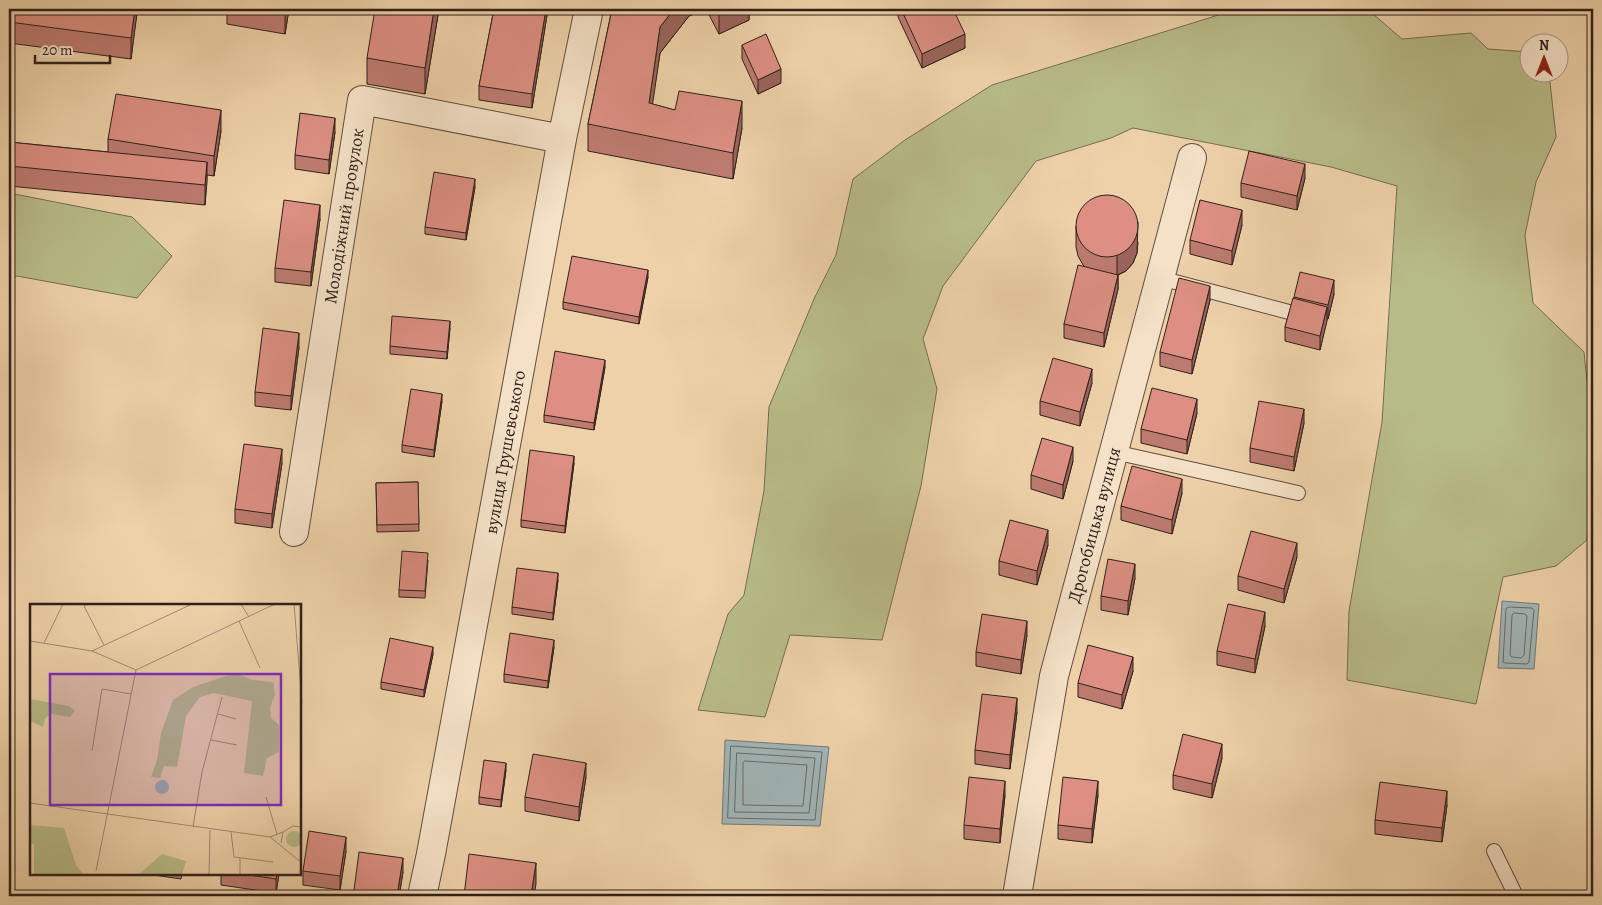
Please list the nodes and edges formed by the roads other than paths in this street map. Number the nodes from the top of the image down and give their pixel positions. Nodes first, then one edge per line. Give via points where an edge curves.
1 (589, 9) edge
2 (562, 139) junction
3 (1192, 158) dead end
4 (1160, 278) junction
5 (1289, 312) edge
6 (1114, 452) junction
7 (1298, 493) dead end
8 (294, 532) dead end
9 (1494, 851) dead end
10 (422, 896) edge
11 (1017, 896) edge
12 (1516, 896) edge

1 - 2 street, вулиця Грушевського
2 - 8 street, Молодіжний провулок via 362,100
2 - 10 street, вулиця Грушевського
3 - 4 street, Дрогобицька вулиця
4 - 5 lane
4 - 6 street, Дрогобицька вулиця
6 - 7 lane
6 - 11 street, Дрогобицька вулиця via 1054,676
9 - 12 lane

